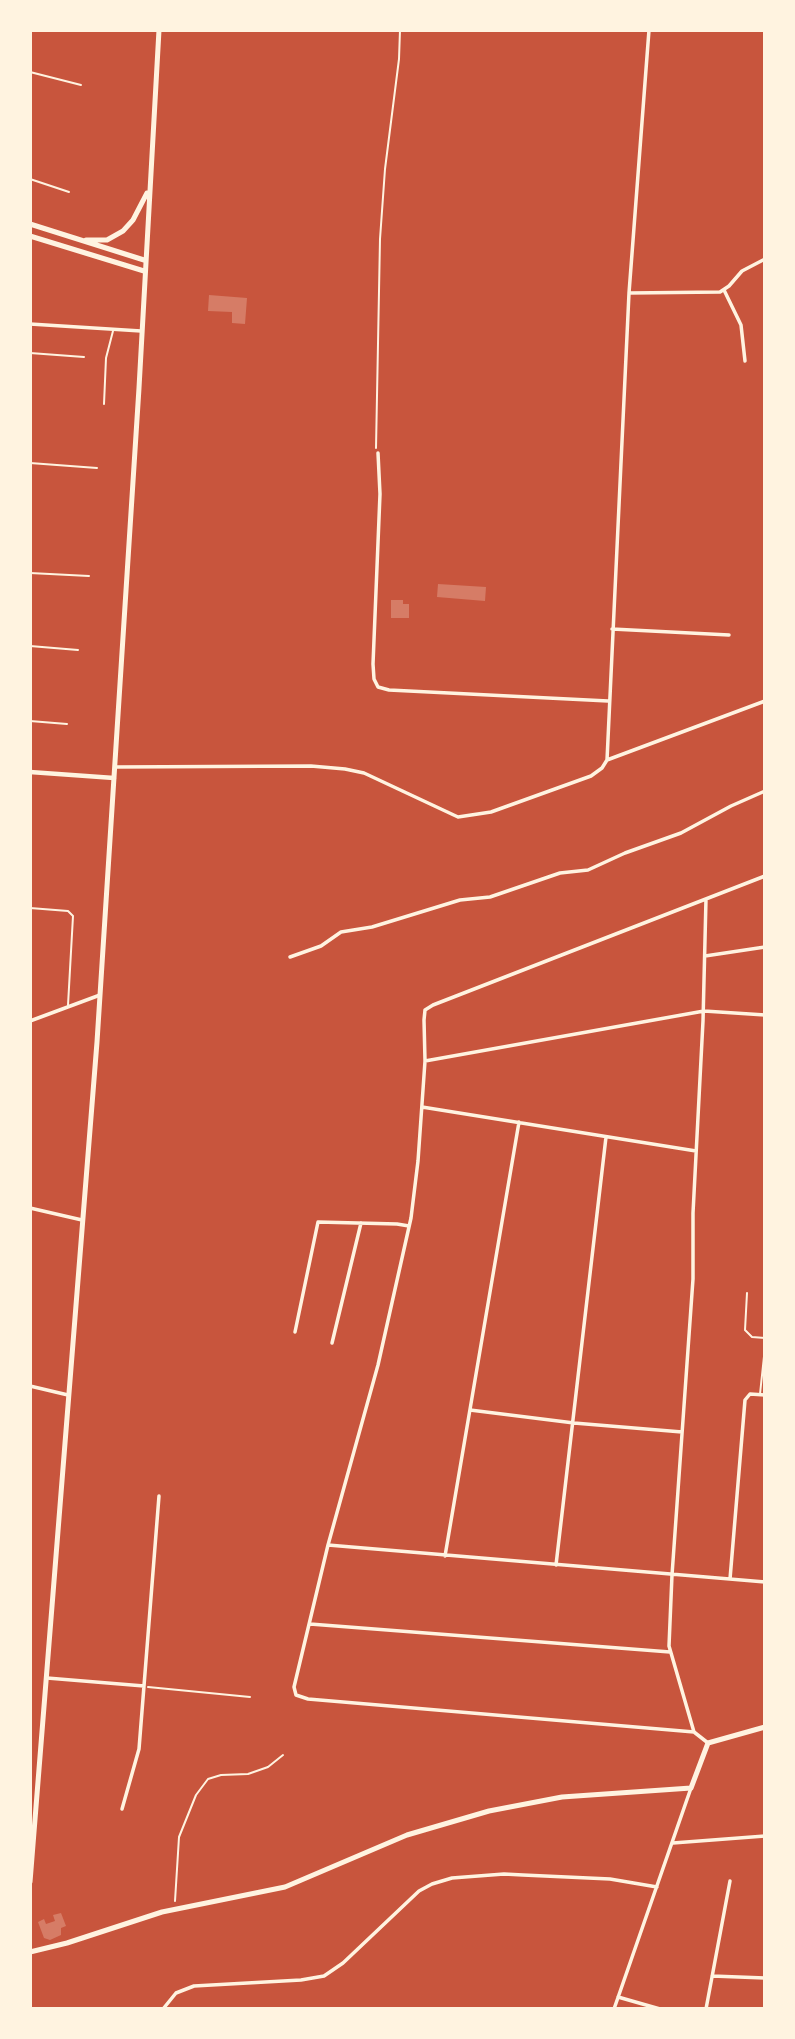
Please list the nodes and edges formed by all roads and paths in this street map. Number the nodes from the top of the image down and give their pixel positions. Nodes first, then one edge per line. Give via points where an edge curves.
1 (159, 30) edge
2 (400, 30) edge
3 (649, 30) edge
4 (30, 72) edge
5 (81, 85) dead end
6 (30, 179) edge
7 (149, 188) junction
8 (69, 192) dead end
9 (30, 224) edge
10 (30, 236) edge
11 (80, 239) junction
12 (144, 260) junction
13 (765, 260) edge
14 (144, 271) junction
15 (724, 290) junction
16 (629, 293) junction
17 (30, 324) edge
18 (113, 330) junction
19 (141, 331) junction
20 (30, 353) edge
21 (84, 356) dead end
22 (100, 358) dead end
23 (106, 358) junction
24 (745, 361) dead end
25 (104, 404) dead end
26 (377, 452) joint
27 (30, 463) edge
28 (97, 468) dead end
29 (30, 573) edge
30 (89, 576) dead end
31 (612, 629) junction
32 (729, 635) dead end
33 (30, 646) edge
34 (78, 649) dead end
35 (608, 701) junction
36 (765, 701) edge
37 (30, 721) edge
38 (67, 724) dead end
39 (607, 760) junction
40 (115, 767) junction
41 (30, 772) edge
42 (114, 778) junction
43 (765, 791) edge
44 (765, 876) edge
45 (706, 899) junction
46 (30, 908) edge
47 (765, 947) edge
48 (705, 956) junction
49 (290, 957) dead end
50 (100, 995) junction
51 (68, 1006) junction
52 (704, 1012) junction
53 (765, 1015) edge
54 (30, 1021) edge
55 (425, 1060) junction
56 (422, 1107) junction
57 (519, 1122) junction
58 (606, 1137) junction
59 (697, 1151) junction
60 (30, 1208) edge
61 (83, 1220) junction
62 (361, 1223) junction
63 (409, 1226) junction
64 (747, 1293) dead end
65 (295, 1332) dead end
66 (765, 1338) edge
67 (332, 1343) dead end
68 (765, 1347) edge
69 (30, 1386) edge
70 (763, 1394) edge
71 (70, 1395) junction
72 (470, 1410) junction
73 (574, 1423) junction
74 (682, 1432) junction
75 (159, 1496) dead end
76 (328, 1545) junction
77 (445, 1556) junction
78 (556, 1565) junction
79 (672, 1575) junction
80 (730, 1579) junction
81 (765, 1582) edge
82 (309, 1623) junction
83 (670, 1652) junction
84 (47, 1678) junction
85 (144, 1686) junction
86 (250, 1697) dead end
87 (765, 1727) edge
88 (694, 1732) junction
89 (708, 1743) junction
90 (283, 1755) dead end
91 (691, 1788) junction
92 (122, 1809) dead end
93 (765, 1836) edge
94 (673, 1843) junction
95 (730, 1881) dead end
96 (30, 1882) edge
97 (657, 1887) junction
98 (175, 1909) junction
99 (30, 1952) edge
100 (712, 1976) junction
101 (765, 1978) edge
102 (618, 1997) junction
103 (163, 2009) edge
104 (614, 2009) edge
105 (660, 2009) edge
106 (706, 2009) edge

1 - 7 main road
2 - 26 path via 380,239
3 - 16 street
4 - 5 lane
6 - 8 lane
7 - 11 main road via 123,231 107,240
7 - 12 main road
9 - 11 main road
10 - 14 main road
11 - 12 main road
12 - 14 main road
13 - 15 street via 742,271
14 - 19 main road
15 - 16 street
15 - 24 street via 742,330
16 - 31 street
17 - 18 street
18 - 19 street
18 - 23 lane
19 - 40 main road
20 - 21 lane
22 - 23 lane
23 - 25 lane
26 - 35 street via 373,664 378,687
27 - 28 lane
29 - 30 lane
31 - 32 street
31 - 35 street
33 - 34 lane
35 - 39 street
36 - 39 street
37 - 38 lane
39 - 40 street via 582,780 491,812 458,817 345,769
40 - 42 main road
41 - 42 street
42 - 50 main road
43 - 49 street via 681,833 588,870 559,873 490,897 460,900 341,932 321,946
44 - 45 street
45 - 48 street
45 - 55 street via 433,1005 425,1010
46 - 51 lane via 72,913
47 - 48 street
48 - 52 street
50 - 51 street
50 - 61 main road
51 - 54 street
52 - 53 street
52 - 55 street
52 - 59 street
55 - 56 street
56 - 57 street
56 - 63 street
57 - 58 street
57 - 72 street
58 - 59 street
58 - 73 street
59 - 74 street
60 - 61 street
61 - 71 main road
62 - 63 street
62 - 65 street via 318,1222
62 - 67 street
63 - 76 street via 378,1365
64 - 66 lane via 746,1330 752,1337
68 - 70 lane
69 - 71 street
70 - 80 street via 746,1400
71 - 84 main road
72 - 73 street
72 - 77 street
73 - 74 street
73 - 78 street
74 - 79 street
75 - 85 street
76 - 77 street
76 - 82 street
77 - 78 street
78 - 79 street
79 - 80 street
79 - 83 street
80 - 81 street
82 - 83 street
82 - 88 street via 295,1680 296,1695
83 - 88 street
84 - 85 street
84 - 96 main road
85 - 86 path
85 - 92 street via 137,1761
87 - 89 main road
88 - 89 street
89 - 91 main road
90 - 98 path via 248,1774 208,1779 196,1795 178,1837
91 - 94 street
91 - 98 main road via 562,1797 489,1811 407,1835 285,1886
93 - 94 street
94 - 97 street
95 - 100 street
97 - 102 street
97 - 103 street via 610,1879 523,1875 452,1878 419,1891 343,1964 324,1976 194,1986 176,1993
98 - 99 main road
100 - 101 street
100 - 106 street
102 - 104 street
102 - 105 street

